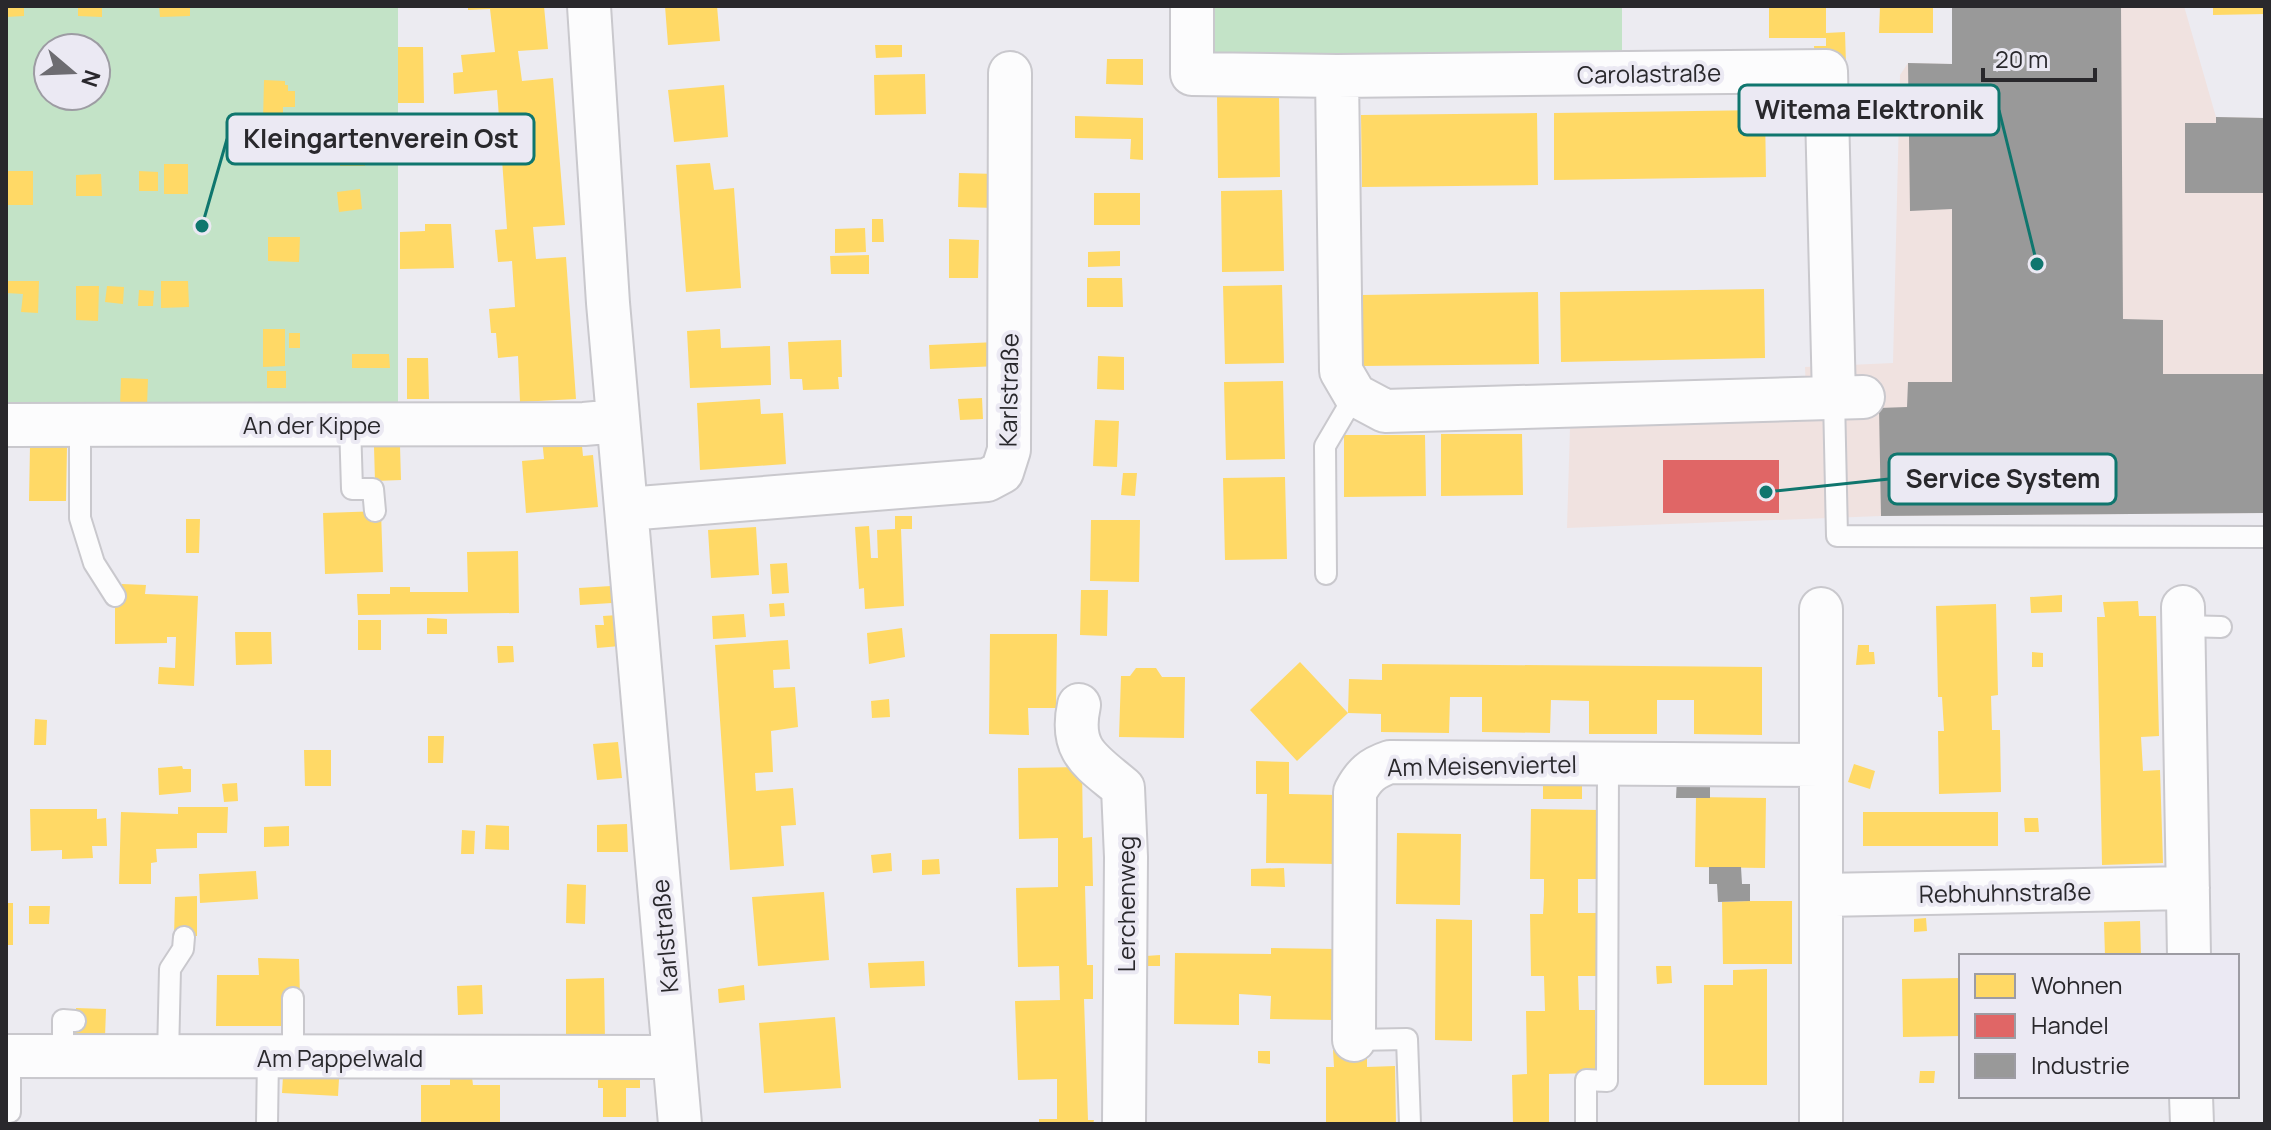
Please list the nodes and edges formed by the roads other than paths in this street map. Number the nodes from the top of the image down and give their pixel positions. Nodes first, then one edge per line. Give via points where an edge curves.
1 (589, 6) edge
2 (1192, 6) edge
3 (1010, 73) dead end
4 (1337, 76) junction
5 (1355, 395) junction
6 (1848, 398) junction
7 (618, 421) junction
8 (80, 424) junction
9 (350, 424) junction
10 (6, 425) edge
11 (627, 509) junction
12 (375, 511) dead end
13 (2265, 537) edge
14 (1326, 574) dead end
15 (115, 596) dead end
16 (1821, 609) dead end
17 (2195, 620) dead end
18 (1079, 705) dead end
19 (1608, 763) junction
20 (1821, 765) junction
21 (2188, 888) junction
22 (1822, 895) junction
23 (184, 937) dead end
24 (2189, 954) edge
25 (293, 998) dead end
26 (1354, 1040) joint
27 (8, 1056) edge
28 (168, 1056) junction
29 (280, 1057) junction
30 (674, 1057) junction
31 (2191, 1098) edge
32 (6, 1112) edge
33 (267, 1124) edge
34 (672, 1124) edge
35 (1124, 1124) edge
36 (1410, 1124) edge
37 (1586, 1124) edge
38 (1821, 1124) edge
39 (2192, 1124) edge

1 - 7 street, Karlstraße
2 - 4 street, Carolastraße via 1192,74
3 - 11 street, Karlstraße via 1005,482
4 - 5 street via 1341,371
4 - 6 street, Carolastraße via 1826,71
5 - 6 street via 1385,411
5 - 14 lane via 1325,446
6 - 13 lane via 1837,536
7 - 9 street, An der Kippe
7 - 11 street, Karlstraße
8 - 9 street, An der Kippe
8 - 10 street, An der Kippe
8 - 15 lane via 80,518 94,563
9 - 12 lane via 352,489 373,489
11 - 30 street, Karlstraße
16 - 20 street
17 - 21 street
18 - 35 street, Lerchenweg via 1076,740 1123,788
19 - 20 street, Am Meisenviertel
19 - 26 street, Am Meisenviertel via 1390,762 1363,776 1355,792
19 - 37 lane via 1607,1081 1586,1080
20 - 22 street
21 - 22 street, Rebhuhnstraße
21 - 24 street
22 - 38 street
23 - 28 lane via 170,969
25 - 29 lane
26 - 36 lane via 1407,1039
27 - 28 street, Am Pappelwald via 69,1038
27 - 32 lane
28 - 29 street, Am Pappelwald
29 - 30 street, Am Pappelwald
29 - 33 lane
30 - 34 street, Karlstraße
31 - 39 street

